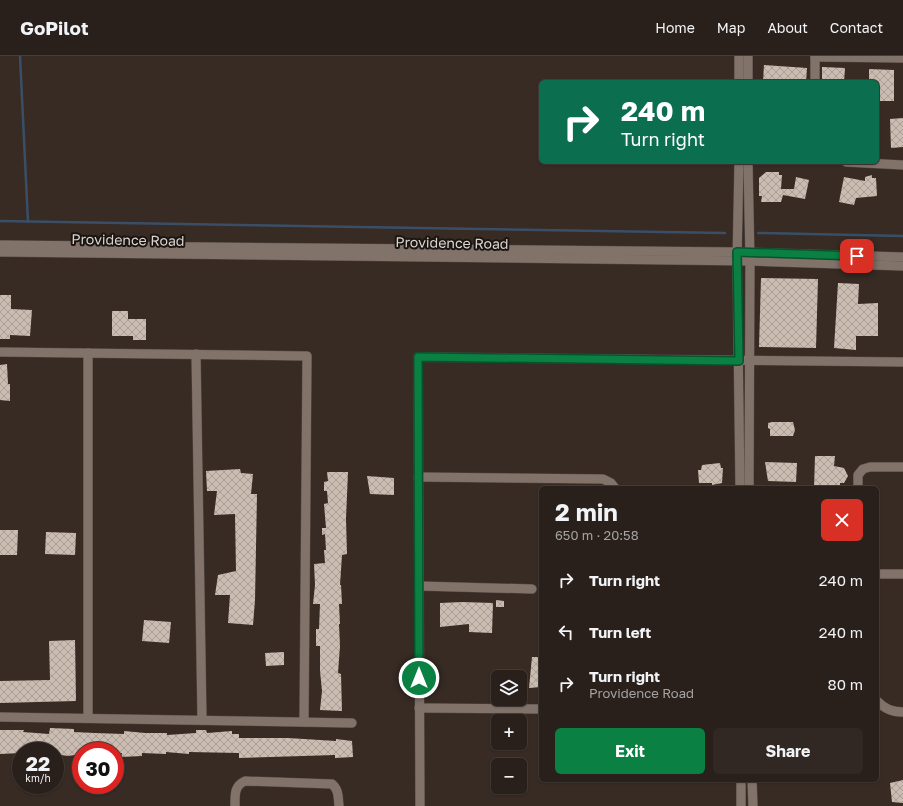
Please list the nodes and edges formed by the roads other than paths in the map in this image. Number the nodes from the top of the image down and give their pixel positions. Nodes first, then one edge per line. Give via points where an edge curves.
1 (739, 56) edge
2 (748, 56) edge
3 (815, 57) edge
4 (903, 58) edge
5 (739, 80) edge
6 (748, 80) edge
7 (815, 80) edge
8 (738, 164) edge
9 (748, 164) edge
10 (879, 164) edge
11 (903, 165) edge
12 (0, 245) edge
13 (0, 252) edge
14 (737, 256) junction
15 (749, 257) junction
16 (903, 257) edge
17 (903, 266) edge
18 (0, 352) edge
19 (88, 353) junction
20 (196, 354) junction
21 (739, 361) junction
22 (749, 361) junction
23 (903, 362) edge
24 (903, 467) edge
25 (418, 477) junction
26 (613, 486) edge
27 (740, 486) edge
28 (750, 486) edge
29 (858, 486) edge
30 (879, 574) edge
31 (903, 574) edge
32 (419, 586) junction
33 (532, 589) dead end
34 (879, 703) edge
35 (419, 708) junction
36 (539, 709) edge
37 (903, 712) edge
38 (0, 717) edge
39 (88, 718) junction
40 (202, 720) junction
41 (304, 722) junction
42 (352, 723) dead end
43 (741, 782) edge
44 (752, 782) edge
45 (235, 806) edge
46 (338, 806) edge
47 (420, 806) edge
48 (741, 806) edge
49 (752, 806) edge

1 - 5 street
2 - 6 street
3 - 4 street
3 - 7 street
8 - 14 street
9 - 15 street
10 - 11 street
12 - 14 street, Providence Road
13 - 14 street, Providence Road
14 - 15 street, Providence Road
14 - 21 street
15 - 16 street, Providence Road
15 - 17 street, Providence Road
15 - 22 street
18 - 19 street
19 - 20 street
19 - 39 street
20 - 40 street
20 - 41 street via 307,356
21 - 22 street
21 - 25 street via 418,357
21 - 27 street
22 - 23 street
22 - 28 street
24 - 29 street via 863,469 858,475
25 - 26 street via 602,480
25 - 32 street
30 - 31 street
32 - 33 street
32 - 35 street
34 - 37 street via 894,712
35 - 36 street
35 - 47 street
38 - 39 street
39 - 40 street
40 - 41 street
41 - 42 street
43 - 48 street
44 - 49 street
45 - 46 street via 236,790 240,783 245,781 332,784 338,794

